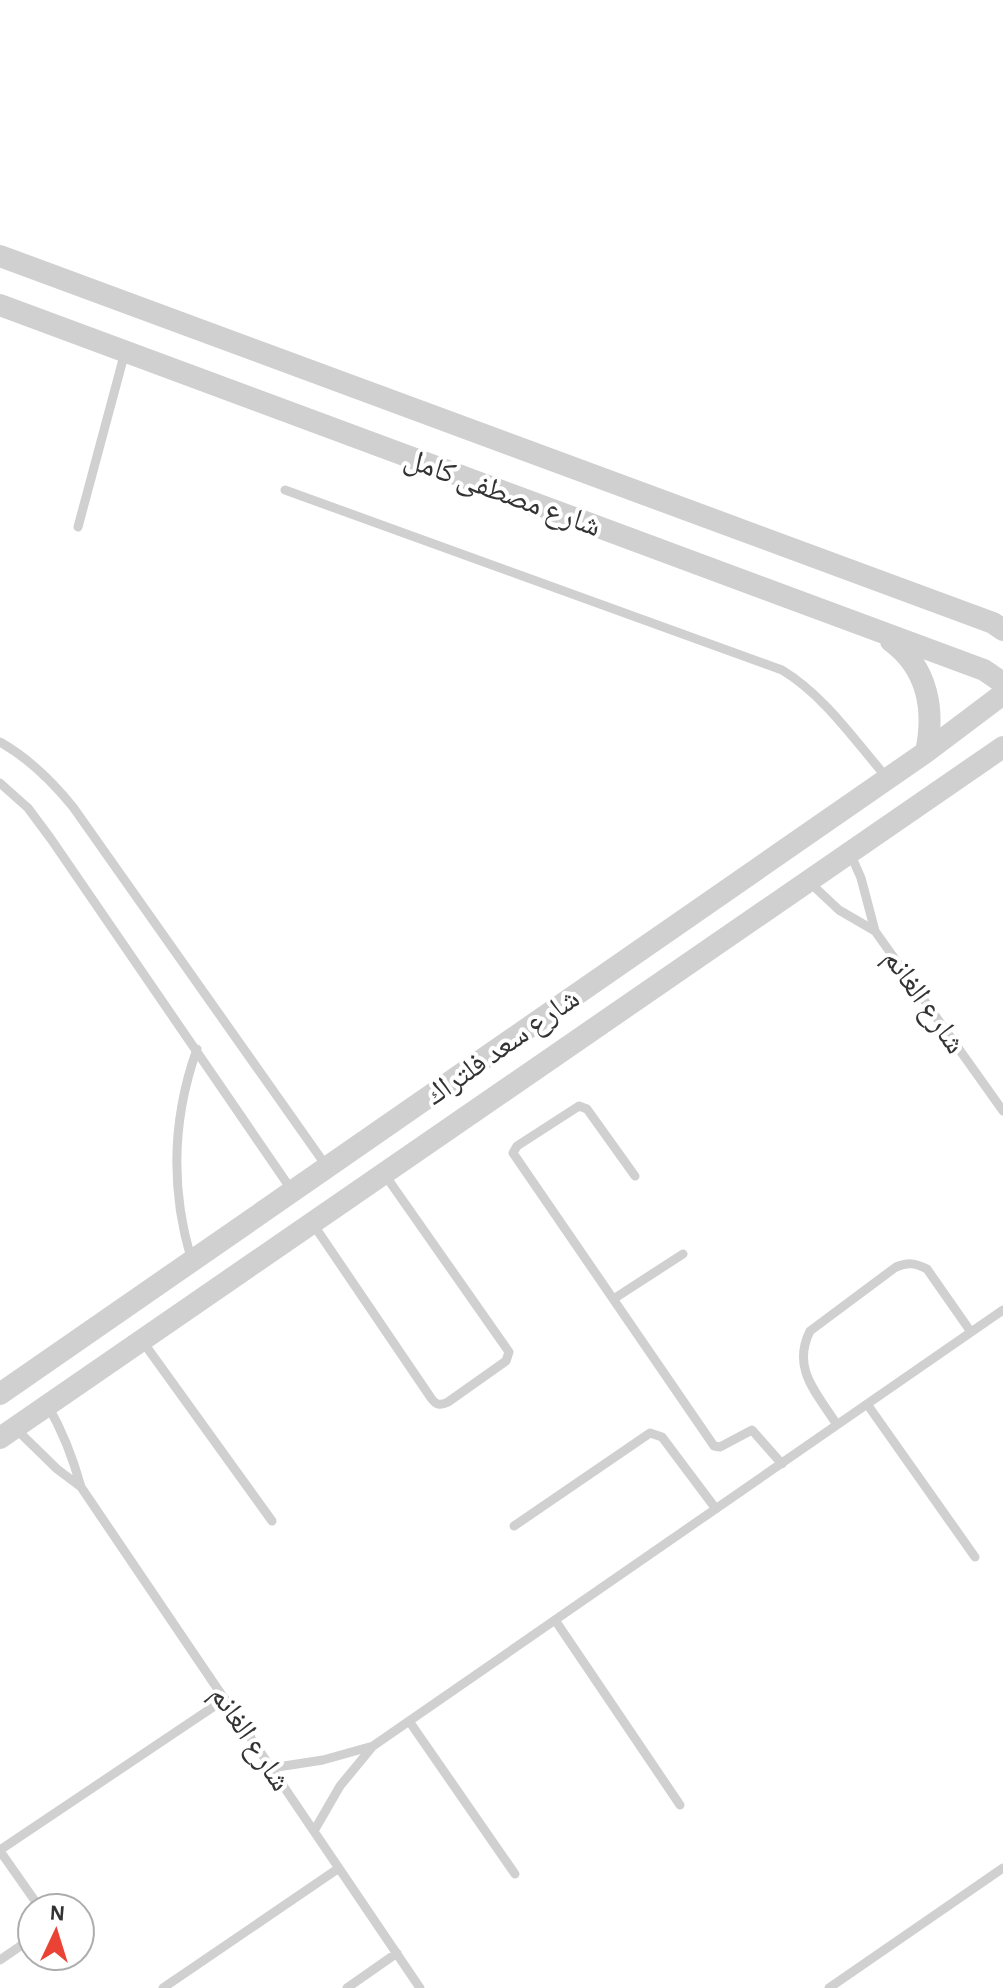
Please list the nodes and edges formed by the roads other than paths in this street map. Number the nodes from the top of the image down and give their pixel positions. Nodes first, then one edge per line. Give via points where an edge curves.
1 (0, 256) edge
2 (0, 305) edge
3 (125, 352) junction
4 (285, 490) dead end
5 (78, 527) dead end
6 (1003, 630) edge
7 (881, 633) junction
8 (1003, 683) edge
9 (1003, 694) edge
10 (0, 742) edge
11 (926, 752) junction
12 (999, 753) edge
13 (888, 779) junction
14 (0, 783) edge
15 (828, 820) junction
16 (786, 850) junction
17 (850, 853) junction
18 (808, 881) junction
19 (875, 931) junction
20 (197, 1049) junction
21 (1003, 1111) edge
22 (327, 1167) junction
23 (383, 1173) junction
24 (635, 1176) dead end
25 (293, 1192) junction
26 (347, 1197) junction
27 (312, 1223) junction
28 (683, 1254) dead end
29 (192, 1262) junction
30 (615, 1298) junction
31 (1003, 1310) edge
32 (971, 1332) junction
33 (142, 1341) junction
34 (24, 1377) junction
35 (0, 1394) edge
36 (867, 1404) junction
37 (48, 1406) junction
38 (0, 1407) edge
39 (837, 1425) junction
40 (8, 1433) edge
41 (782, 1464) junction
42 (81, 1487) junction
43 (716, 1509) junction
44 (272, 1521) dead end
45 (514, 1526) dead end
46 (975, 1557) dead end
47 (555, 1620) junction
48 (225, 1699) junction
49 (409, 1721) junction
50 (373, 1746) junction
51 (271, 1768) junction
52 (680, 1805) dead end
53 (314, 1831) junction
54 (0, 1850) edge
55 (339, 1868) junction
56 (1003, 1868) edge
57 (515, 1874) dead end
58 (29, 1892) edge
59 (397, 1953) junction
60 (163, 1988) edge
61 (347, 1988) edge
62 (420, 1988) edge
63 (829, 1988) edge

1 - 6 street, شارع مصطفى كامل
2 - 3 street, شارع مصطفى كامل
3 - 5 lane
3 - 7 street, شارع مصطفى كامل
4 - 13 lane via 782,670 823,703
7 - 8 street, شارع مصطفى كامل via 984,670
7 - 11 street via 907,655 925,684 931,707
9 - 11 street, شارع سعد فلتراك
10 - 22 lane via 49,778 73,807
11 - 13 street, شارع سعد فلتراك
12 - 17 street, شارع سعد فلتراك
13 - 15 street, شارع سعد فلتراك
14 - 20 lane via 51,839
15 - 16 street, شارع سعد فلتراك
15 - 17 street
16 - 18 street
16 - 22 street, شارع سعد فلتراك
17 - 18 street, شارع سعد فلتراك
17 - 19 lane, شارع الغانم
18 - 19 lane, شارع الغانم via 839,910
18 - 23 street, شارع سعد فلتراك
19 - 21 lane, شارع الغانم
20 - 25 lane
20 - 29 lane via 181,1101 175,1155 179,1209
22 - 25 street, شارع سعد فلتراك
22 - 26 street
23 - 26 street, شارع سعد فلتراك
23 - 27 lane via 509,1352 506,1361 448,1402 435,1404
24 - 30 lane via 587,1109 579,1106 513,1153
25 - 27 street
25 - 29 street, شارع سعد فلتراك
26 - 27 street, شارع سعد فلتراك
27 - 33 street, شارع سعد فلتراك
28 - 30 lane
29 - 34 street, شارع سعد فلتراك
30 - 41 lane via 714,1446 752,1430
31 - 32 lane
32 - 36 lane
32 - 39 lane via 927,1269 906,1263 896,1267 810,1331 802,1347 805,1372
33 - 37 street, شارع سعد فلتراك
33 - 44 lane
34 - 35 street, شارع سعد فلتراك
34 - 37 street
36 - 39 lane
36 - 46 lane
37 - 40 street, شارع سعد فلتراك
37 - 42 lane, شارع الغانم via 63,1431
38 - 40 street
39 - 41 lane
40 - 42 lane, شارع الغانم
41 - 43 lane
42 - 48 lane, شارع الغانم
43 - 45 lane via 662,1437 650,1433
43 - 47 lane
47 - 49 lane
47 - 52 lane
48 - 51 lane, شارع الغانم
48 - 54 lane
49 - 50 lane
49 - 57 lane
50 - 51 lane
50 - 53 lane via 340,1786
51 - 53 lane, شارع الغانم
53 - 55 lane, شارع الغانم
54 - 58 lane
55 - 59 lane, شارع الغانم
55 - 60 lane
56 - 63 lane
59 - 61 lane
59 - 62 lane, شارع الغانم

